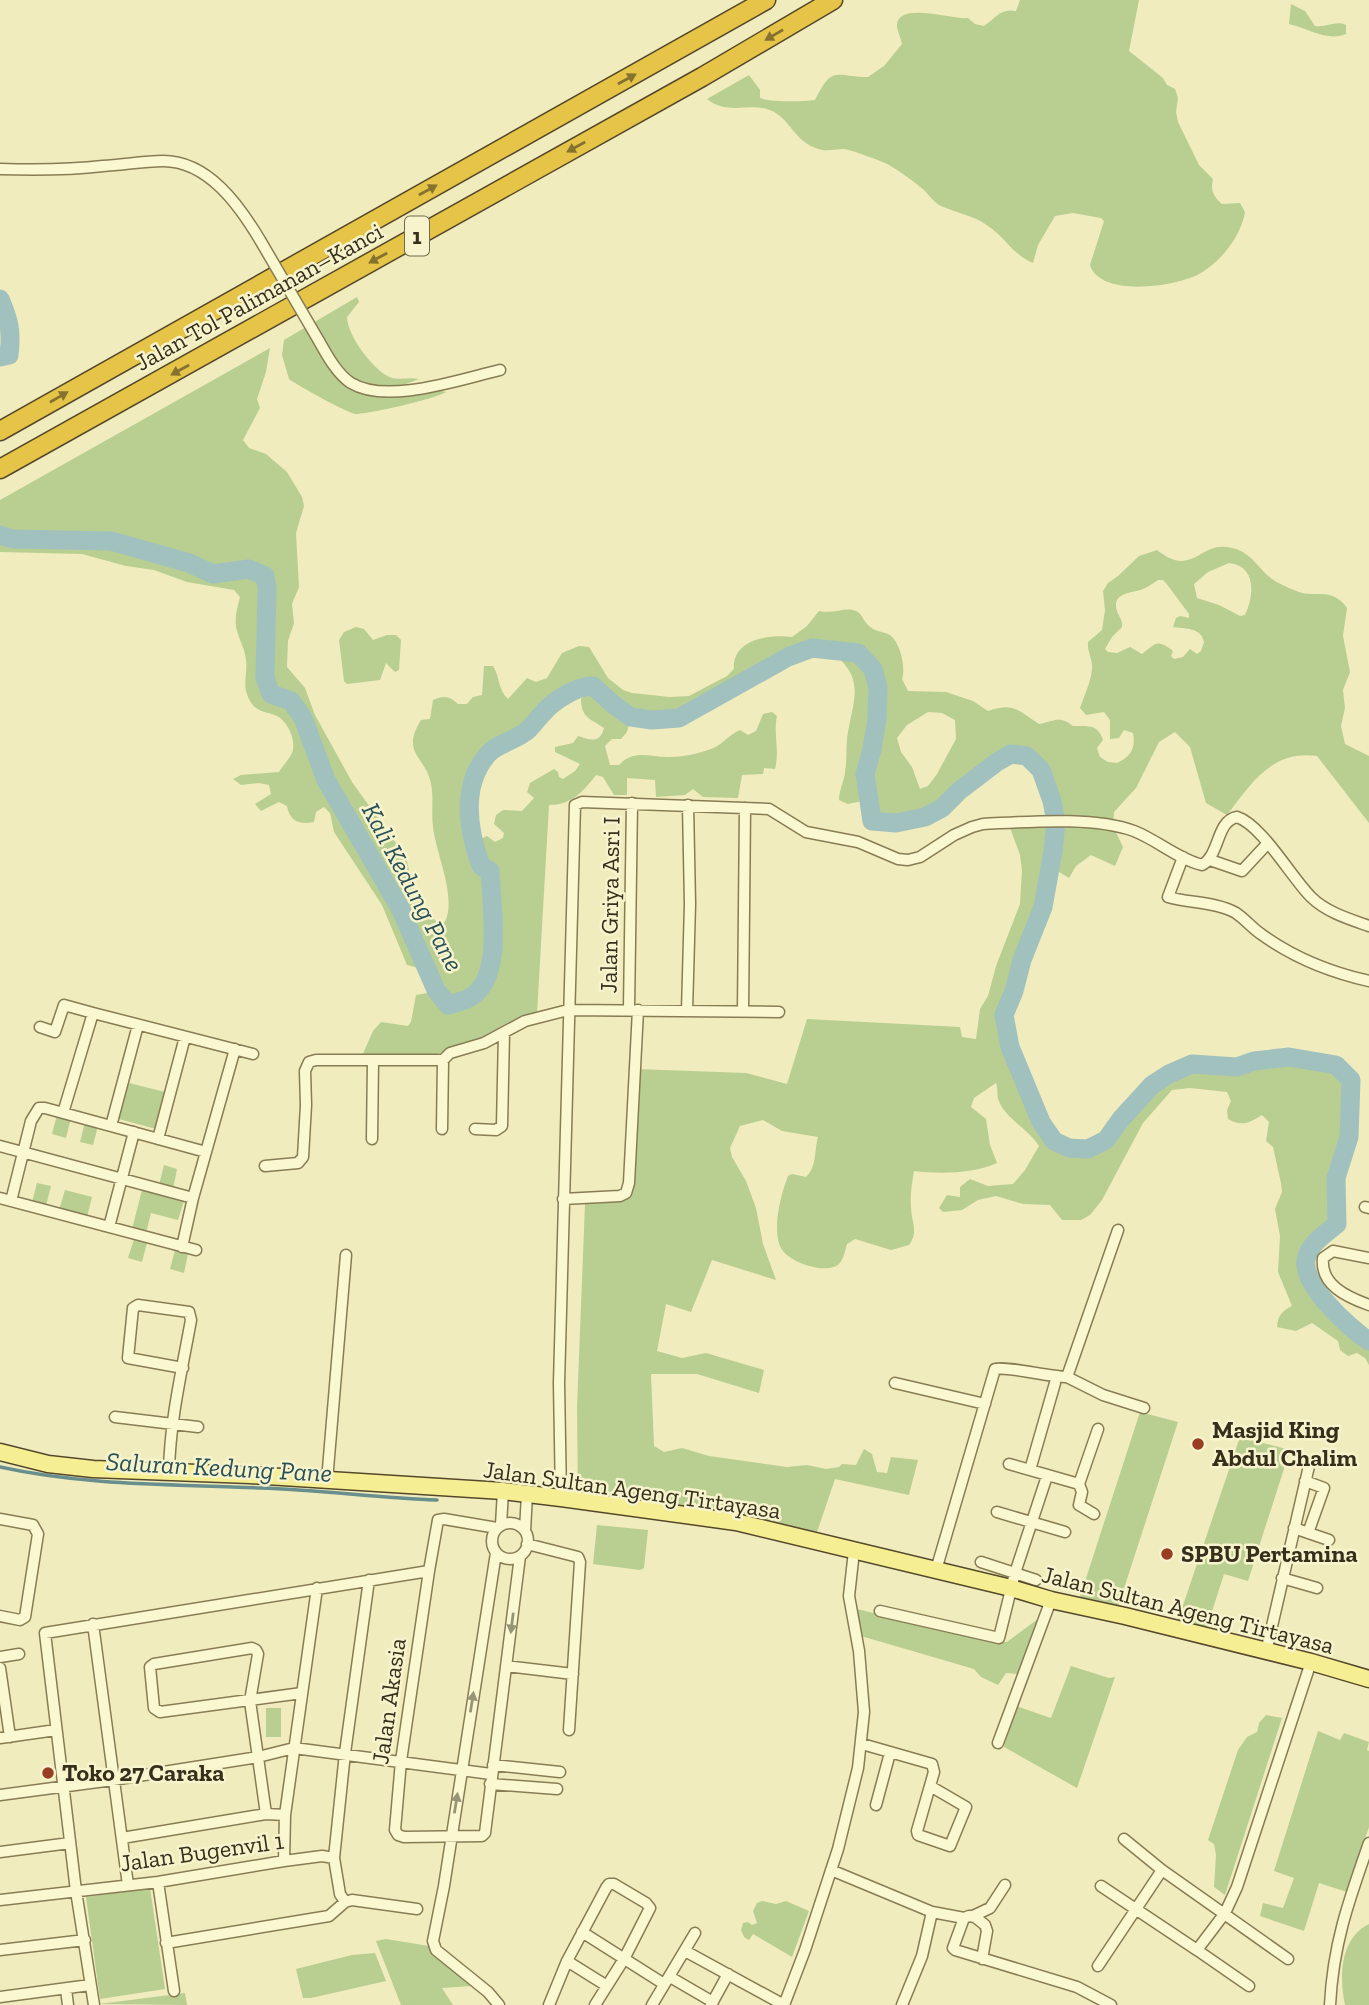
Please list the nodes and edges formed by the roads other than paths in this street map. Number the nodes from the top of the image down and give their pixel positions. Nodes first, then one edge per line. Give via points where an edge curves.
1 (766, 0) edge
2 (833, 0) edge
3 (0, 169) edge
4 (500, 370) dead end
5 (0, 431) edge
6 (0, 470) edge
7 (632, 803) junction
8 (688, 805) junction
9 (745, 808) junction
10 (1268, 843) junction
11 (1183, 857) junction
12 (1210, 860) junction
13 (1369, 926) edge
14 (1369, 981) edge
15 (634, 1009) junction
16 (568, 1010) junction
17 (687, 1011) junction
18 (743, 1011) junction
19 (779, 1012) dead end
20 (93, 1013) junction
21 (138, 1025) junction
22 (40, 1027) dead end
23 (504, 1033) junction
24 (185, 1037) junction
25 (234, 1049) junction
26 (253, 1054) dead end
27 (373, 1060) junction
28 (443, 1060) junction
29 (63, 1113) junction
30 (111, 1126) junction
31 (442, 1129) dead end
32 (475, 1129) dead end
33 (134, 1132) junction
34 (158, 1139) junction
35 (372, 1139) dead end
36 (0, 1146) edge
37 (22, 1152) junction
38 (206, 1152) junction
39 (265, 1166) dead end
40 (121, 1179) junction
41 (193, 1198) junction
42 (563, 1199) junction
43 (5, 1200) edge
44 (109, 1227) junction
45 (1118, 1230) dead end
46 (182, 1247) junction
47 (196, 1251) dead end
48 (346, 1255) dead end
49 (1369, 1258) edge
50 (1369, 1305) edge
51 (183, 1368) junction
52 (1067, 1377) junction
53 (1055, 1382) dead end
54 (895, 1383) dead end
55 (985, 1405) junction
56 (1144, 1408) dead end
57 (115, 1417) dead end
58 (172, 1423) junction
59 (198, 1427) dead end
60 (1098, 1429) dead end
61 (1, 1457) edge
62 (1009, 1464) dead end
63 (1309, 1466) dead end
64 (1030, 1470) junction
65 (169, 1471) junction
66 (1047, 1476) junction
67 (327, 1481) junction
68 (1305, 1481) junction
69 (1079, 1485) junction
70 (502, 1494) junction
71 (527, 1497) junction
72 (561, 1498) junction
73 (997, 1512) dead end
74 (1094, 1514) dead end
75 (0, 1519) edge
76 (1031, 1522) junction
77 (499, 1527) junction
78 (1294, 1528) junction
79 (525, 1531) junction
80 (1065, 1532) dead end
81 (1308, 1533) junction
82 (1329, 1540) dead end
83 (527, 1544) junction
84 (496, 1553) junction
85 (520, 1556) junction
86 (853, 1559) junction
87 (981, 1562) dead end
88 (936, 1570) junction
89 (429, 1571) junction
90 (1282, 1578) junction
91 (369, 1580) junction
92 (1036, 1580) dead end
93 (317, 1588) junction
94 (1317, 1588) dead end
95 (1011, 1589) junction
96 (1049, 1606) junction
97 (880, 1611) dead end
98 (0, 1616) edge
99 (93, 1624) junction
100 (1266, 1652) junction
101 (19, 1654) dead end
102 (0, 1657) edge
103 (506, 1666) junction
104 (1310, 1667) junction
105 (0, 1668) edge
106 (573, 1674) junction
107 (1369, 1679) edge
108 (302, 1693) junction
109 (250, 1701) junction
110 (56, 1730) junction
111 (569, 1730) dead end
112 (5, 1737) edge
113 (862, 1744) junction
114 (998, 1744) dead end
115 (293, 1748) junction
116 (345, 1753) junction
117 (890, 1753) junction
118 (258, 1756) junction
119 (401, 1761) junction
120 (461, 1769) junction
121 (560, 1772) dead end
122 (491, 1774) junction
123 (113, 1780) junction
124 (930, 1786) junction
125 (63, 1787) junction
126 (557, 1789) dead end
127 (0, 1795) edge
128 (876, 1805) dead end
129 (266, 1814) junction
130 (285, 1815) junction
131 (450, 1837) junction
132 (122, 1838) junction
133 (1124, 1839) dead end
134 (70, 1843) junction
135 (1369, 1843) edge
136 (0, 1852) edge
137 (334, 1858) junction
138 (284, 1861) junction
139 (831, 1870) junction
140 (1162, 1870) junction
141 (158, 1882) junction
142 (128, 1885) junction
143 (1005, 1885) dead end
144 (1101, 1886) dead end
145 (76, 1891) junction
146 (0, 1900) edge
147 (345, 1902) junction
148 (416, 1909) dead end
149 (1135, 1909) junction
150 (932, 1912) junction
151 (1225, 1913) junction
152 (969, 1917) junction
153 (582, 1932) junction
154 (695, 1933) dead end
155 (85, 1940) junction
156 (166, 1943) junction
157 (0, 1950) edge
158 (1197, 1950) junction
159 (685, 1951) junction
160 (624, 1959) junction
161 (982, 1959) junction
162 (1288, 1959) dead end
163 (567, 1961) junction
164 (1098, 1966) dead end
165 (728, 1974) junction
166 (667, 1980) junction
167 (607, 1986) junction
168 (1249, 1986) dead end
169 (66, 1989) junction
170 (90, 1989) junction
171 (174, 1991) dead end
172 (0, 1997) edge
173 (19, 2000) edge
174 (1095, 2001) edge
175 (597, 2004) edge
176 (712, 2004) edge
177 (68, 2005) edge
178 (94, 2005) edge
179 (499, 2005) edge
180 (549, 2005) edge
181 (652, 2005) edge
182 (784, 2005) edge
183 (902, 2005) edge
184 (1111, 2005) edge
185 (1330, 2005) edge

5 -> 1 highway, Jalan Tol Palimanan–Kanci / 1
2 -> 6 highway, Jalan Tol Palimanan–Kanci / 1
3 - 4 street, bridge via 177,164 208,177 232,198 318,341 349,382 367,390 390,391
7 - 8 street
7 - 15 street, Jalan Griya Asri I
7 - 16 street via 582,802 573,810
8 - 9 street
8 - 17 street
9 - 11 street via 769,809 806,832 858,842 898,859 925,855 972,827 1038,822 1116,826
9 - 18 street
10 - 12 street via 1242,872
10 - 12 street via 1247,822 1234,817 1225,824
10 - 13 street via 1312,898
11 - 12 street via 1199,865
11 - 14 street via 1168,897 1236,913 1298,957
15 - 16 street
15 - 17 street
15 - 42 street, Jalan Griya Asri I via 626,1193
16 - 23 street via 525,1021
16 - 42 street
17 - 18 street
18 - 19 street
20 - 21 street
20 - 22 street via 64,1005 55,1032
20 - 29 street
21 - 24 street
21 - 30 street
23 - 28 street
23 - 32 street via 502,1126
24 - 25 street
24 - 34 street
25 - 26 street
25 - 38 street
27 - 28 street
27 - 35 street
27 - 39 street via 309,1062 303,1157 298,1163
28 - 31 street
29 - 30 street
29 - 37 street via 39,1108
30 - 33 street
33 - 34 street
33 - 40 street
34 - 38 street
36 - 37 street
37 - 40 street
37 - 43 street
38 - 41 street
40 - 41 street
40 - 44 street
41 - 46 street
42 - 72 street
43 - 44 street
44 - 46 street
45 - 52 street
46 - 47 street
48 - 67 street
49 - 50 street via 1333,1251 1322,1264 1334,1287
51 - 51 street via 128,1358 133,1308 189,1312
51 - 58 street
52 - 55 street via 997,1368
52 - 56 street
53 - 64 street
54 - 55 street
55 - 88 street
57 - 58 street
58 - 59 street
58 - 65 street
60 - 69 street
61 - 65 main road, Jalan Sultan Ageng Tirtayasa via 59,1466
62 - 64 street
63 - 68 street
64 - 66 street
65 - 67 main road, Jalan Sultan Ageng Tirtayasa
66 - 69 street
66 - 76 street
67 - 70 main road, Jalan Sultan Ageng Tirtayasa
68 - 78 street
68 - 81 street via 1324,1488
69 - 74 street via 1079,1505
70 - 71 main road, Jalan Sultan Ageng Tirtayasa
70 - 77 street
71 - 72 main road, Jalan Sultan Ageng Tirtayasa
71 - 79 street
72 - 86 main road, Jalan Sultan Ageng Tirtayasa via 736,1522
73 - 76 street
75 - 98 street via 33,1525 38,1534 24,1617
76 - 80 street
76 - 95 street
77 - 79 street via 514,1523
77 - 84 street via 492,1540
77 - 89 street, Jalan Akasia via 438,1520
78 - 81 street
78 - 90 street
79 - 83 street
81 - 82 street
83 - 85 street
83 - 106 street via 578,1556
84 - 85 street via 508,1559
120 -> 84 street
85 -> 103 street
86 - 88 main road, Jalan Sultan Ageng Tirtayasa
86 - 113 street via 849,1597 859,1651
87 - 95 street
88 - 95 main road, Jalan Sultan Ageng Tirtayasa
89 - 91 street
89 - 119 street, Jalan Akasia
90 - 94 street
90 - 100 street
91 - 93 street
91 - 116 street
92 - 95 street
93 - 99 street
93 - 108 street
95 - 96 main road, Jalan Sultan Ageng Tirtayasa
95 - 97 street via 996,1639
96 - 100 main road, Jalan Sultan Ageng Tirtayasa via 1125,1616
96 - 114 street
99 - 110 street via 45,1633
99 - 123 street
100 - 104 main road, Jalan Sultan Ageng Tirtayasa
101 - 102 street
103 - 106 street
103 - 122 street
104 - 107 main road, Jalan Sultan Ageng Tirtayasa
104 - 151 street
105 - 112 street
106 - 111 street
108 - 109 street
108 - 115 street
109 - 109 street via 160,1712 154,1708 150,1667 252,1648 258,1654
109 - 118 street
110 - 112 street
110 - 125 street
113 - 117 street
113 - 139 street
115 - 116 street
115 - 118 street
115 - 130 street
116 - 119 street
116 - 137 street
117 - 124 street via 932,1764
117 - 128 street
118 - 123 street
118 - 129 street
119 - 120 street
119 - 131 street, Jalan Akasia via 398,1835
120 - 122 street
131 -> 120 street
121 - 122 street
122 - 126 street
122 - 131 street via 484,1835
123 - 125 street
123 - 132 street
124 - 124 street via 917,1832 950,1846 966,1807
125 - 127 street
125 - 134 street
129 - 130 street
129 - 132 street
130 - 138 street
131 - 179 street via 433,1941 436,1950
132 - 142 street
133 - 140 street
134 - 136 street
134 - 145 street
135 - 185 street via 1340,1926
137 - 138 street, Jalan Bugenvil 1
137 - 147 street
138 - 141 street, Jalan Bugenvil 1
139 - 150 street
139 - 182 street
140 - 149 street
140 - 151 street
141 - 142 street, Jalan Bugenvil 1
141 - 156 street
142 - 145 street, Jalan Bugenvil 1
143 - 152 street via 990,1908
144 - 149 street
145 - 146 street, Jalan Bugenvil 1
145 - 155 street
147 - 148 street
147 - 156 street via 329,1916
149 - 158 street
149 - 164 street
150 - 152 street
150 - 183 street via 922,1956
151 - 158 street
151 - 162 street
152 - 161 street via 982,1922 987,1931
152 - 161 street via 953,1950
153 - 160 street
153 - 160 street via 609,1884 646,1903 649,1914
153 - 163 street
154 - 159 street
155 - 157 street
155 - 170 street
156 - 171 street
158 - 168 street
159 - 165 street
159 - 166 street
160 - 166 street
160 - 167 street
161 - 174 street via 1077,1987
163 - 167 street
163 - 180 street
165 - 176 street
165 - 182 street
166 - 176 street
166 - 181 street
167 - 175 street
169 - 170 street
169 - 173 street
169 - 177 street
170 - 178 street
172 - 173 street
174 - 184 street

